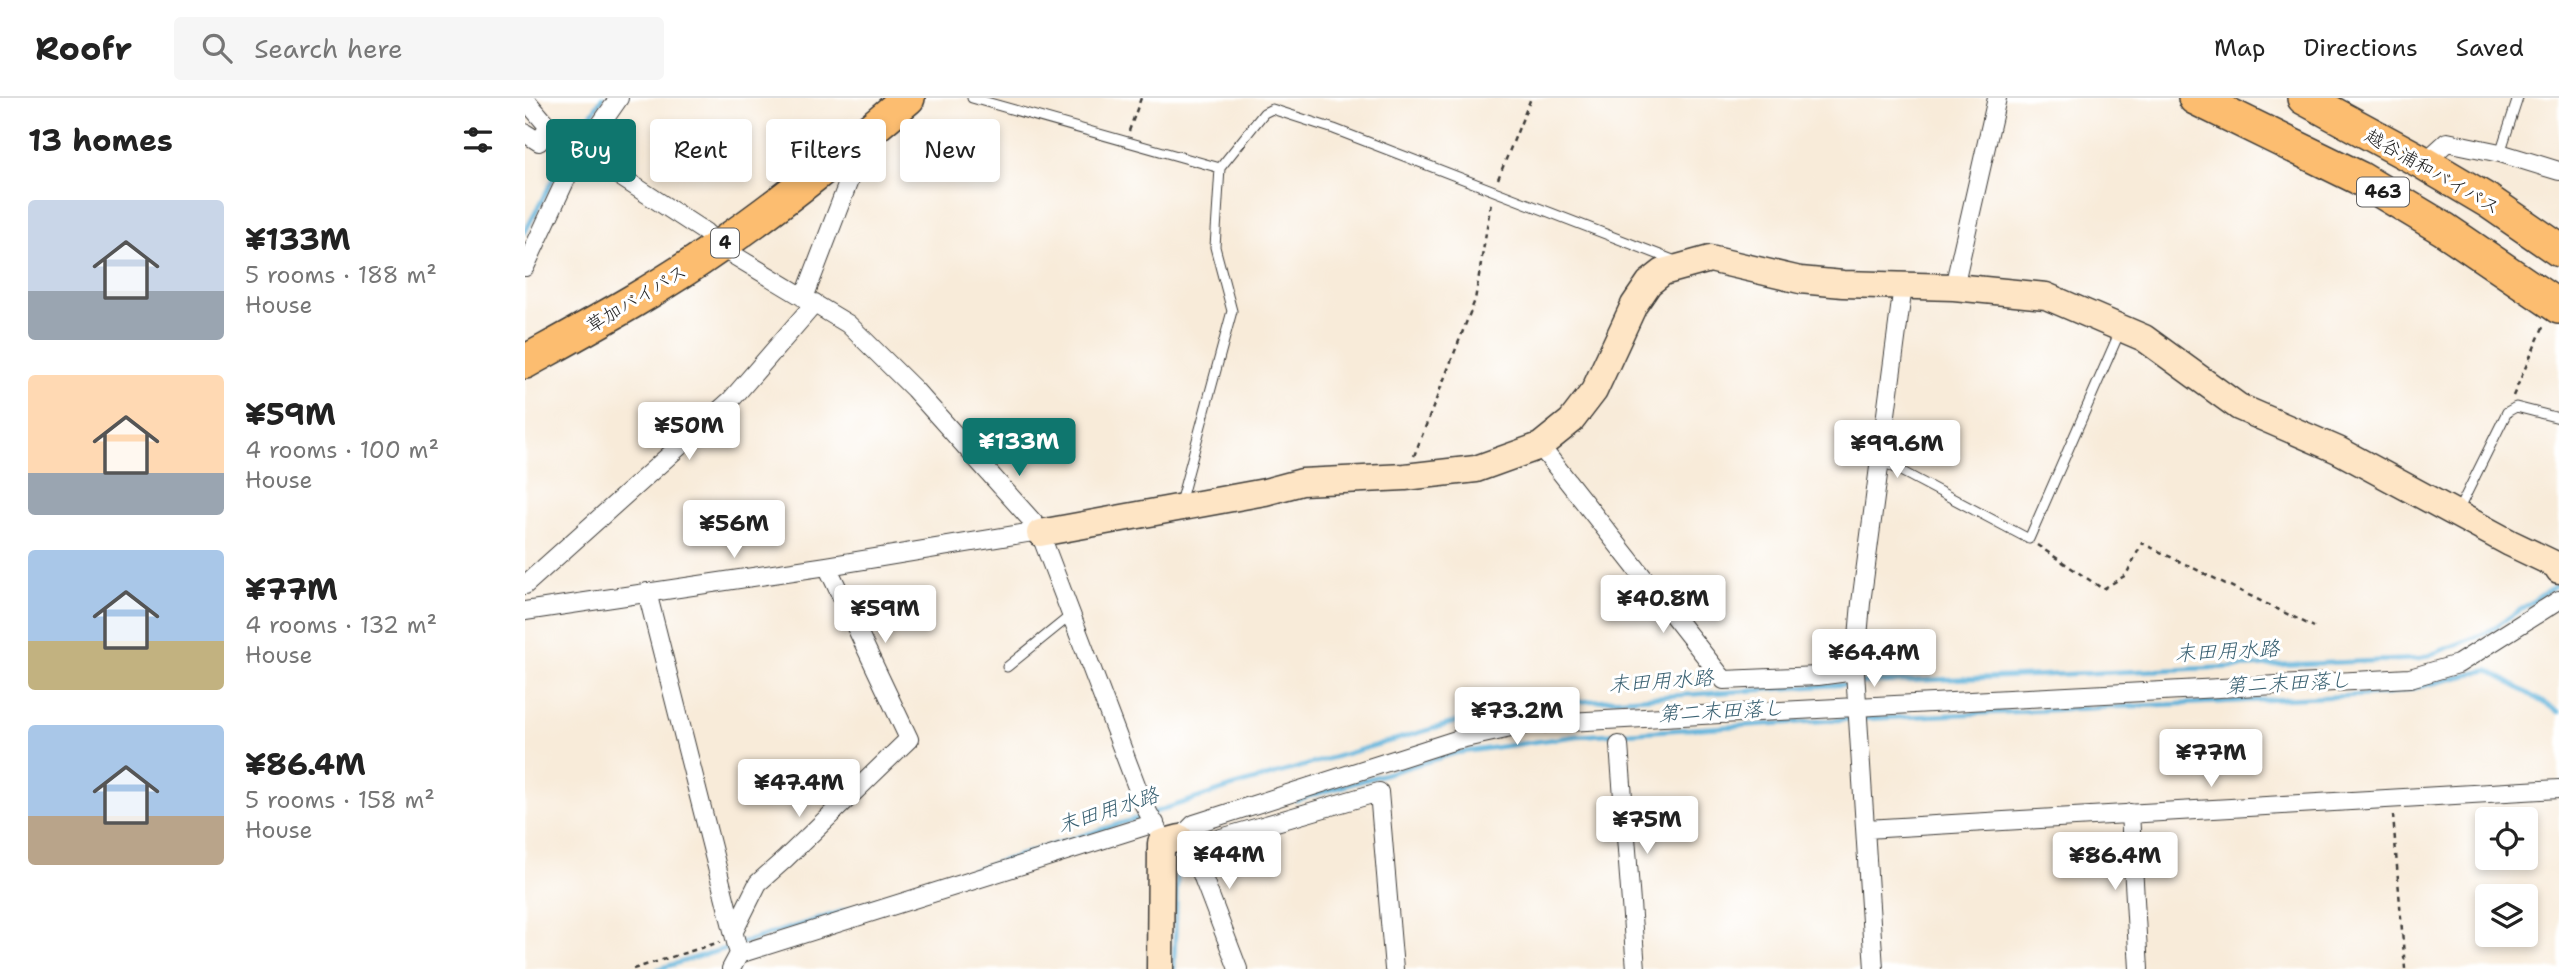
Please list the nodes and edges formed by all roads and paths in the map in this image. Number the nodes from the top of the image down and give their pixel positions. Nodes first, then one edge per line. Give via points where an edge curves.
1 (619, 98) edge
2 (876, 98) edge
3 (908, 98) edge
4 (972, 98) edge
5 (1141, 98) edge
6 (1531, 98) edge
7 (1997, 98) edge
8 (2195, 98) edge
9 (2228, 98) edge
10 (2304, 98) edge
11 (2518, 98) edge
12 (525, 99) edge
13 (604, 119) edge
14 (883, 119) edge
15 (546, 124) edge
16 (525, 134) edge
17 (2274, 136) junction
18 (546, 138) edge
19 (1125, 142) junction
20 (2500, 153) junction
21 (2424, 163) junction
22 (1220, 168) junction
23 (2559, 171) edge
24 (566, 182) edge
25 (626, 182) edge
26 (798, 182) edge
27 (850, 182) edge
28 (1493, 189) junction
29 (712, 239) junction
30 (2559, 250) edge
31 (1686, 265) junction
32 (525, 267) edge
33 (1903, 286) junction
34 (1954, 287) junction
35 (810, 300) junction
36 (2556, 305) edge
37 (2122, 328) junction
38 (525, 341) edge
39 (525, 362) edge
40 (2507, 412) junction
41 (2559, 418) edge
42 (1539, 446) junction
43 (1880, 460) junction
44 (1405, 477) junction
45 (1179, 509) junction
46 (2457, 514) junction
47 (1040, 532) junction
48 (2029, 539) junction
49 (827, 566) junction
50 (2559, 570) edge
51 (525, 585) edge
52 (647, 592) junction
53 (2559, 600) edge
54 (525, 611) edge
55 (1070, 616) junction
56 (2314, 627) dead end
57 (1007, 667) dead end
58 (1855, 671) junction
59 (1857, 709) junction
60 (1619, 745) dead end
61 (2559, 789) edge
62 (2392, 797) junction
63 (2130, 813) junction
64 (1865, 829) junction
65 (1172, 840) junction
66 (735, 948) edge
67 (633, 969) edge
68 (1160, 969) edge
69 (1238, 969) edge
70 (1394, 969) edge
71 (1636, 969) edge
72 (1874, 969) edge
73 (2139, 969) edge
74 (2406, 969) edge

1 - 13 street
2 - 29 highway, 草加バイパス / 4
3 - 14 highway, 草加バイパス / 4
4 - 19 lane
5 - 19 path
6 - 28 path
7 - 34 street
8 - 17 highway, 463
9 - 17 highway via 2265,120
10 - 21 highway, 越谷浦和バイパス / 463
11 - 20 lane
12 - 15 street
16 - 18 street via 539,142
17 - 36 highway, 463 via 2359,178
19 - 22 lane
20 - 21 street via 2447,142
20 - 23 street
21 - 30 highway, 越谷浦和バイパス / 463
22 - 28 lane via 1272,109
22 - 45 lane via 1215,247 1232,311
24 - 32 street
25 - 29 street
26 - 29 highway, 草加バイパス / 4
27 - 35 street
28 - 31 lane
28 - 44 path via 1475,300
29 - 35 street
29 - 38 highway, 草加バイパス / 4
29 - 39 highway, 草加バイパス / 4 via 629,304
31 - 33 street via 1710,259 1800,280
31 - 42 street via 1663,272 1639,295 1594,391 1571,421
33 - 34 street
33 - 43 street
34 - 37 street via 2046,296
35 - 47 street via 848,324 913,389
35 - 51 street via 731,400
36 - 40 path
37 - 46 street via 2144,338 2239,407 2338,450
37 - 48 lane
40 - 41 lane via 2516,407
40 - 46 lane
42 - 44 street via 1476,469
42 - 58 street via 1724,680
43 - 48 lane
43 - 58 street
44 - 45 street via 1302,482
45 - 47 street
46 - 50 street
47 - 49 street
47 - 55 street
48 - 56 path via 2103,589 2126,575 2142,543
49 - 52 street
49 - 66 street via 909,739 758,883
52 - 54 street
52 - 66 street
53 - 59 street via 2458,664 2410,678
55 - 57 lane
55 - 65 street via 1143,803
58 - 59 street
59 - 64 street
59 - 65 street via 1529,724 1456,740 1194,824
60 - 71 street
61 - 62 street
62 - 63 street
62 - 74 path
63 - 64 street
63 - 73 street
64 - 72 street
65 - 66 street
65 - 68 street
65 - 69 street
65 - 70 street via 1204,843 1379,792
66 - 67 path

